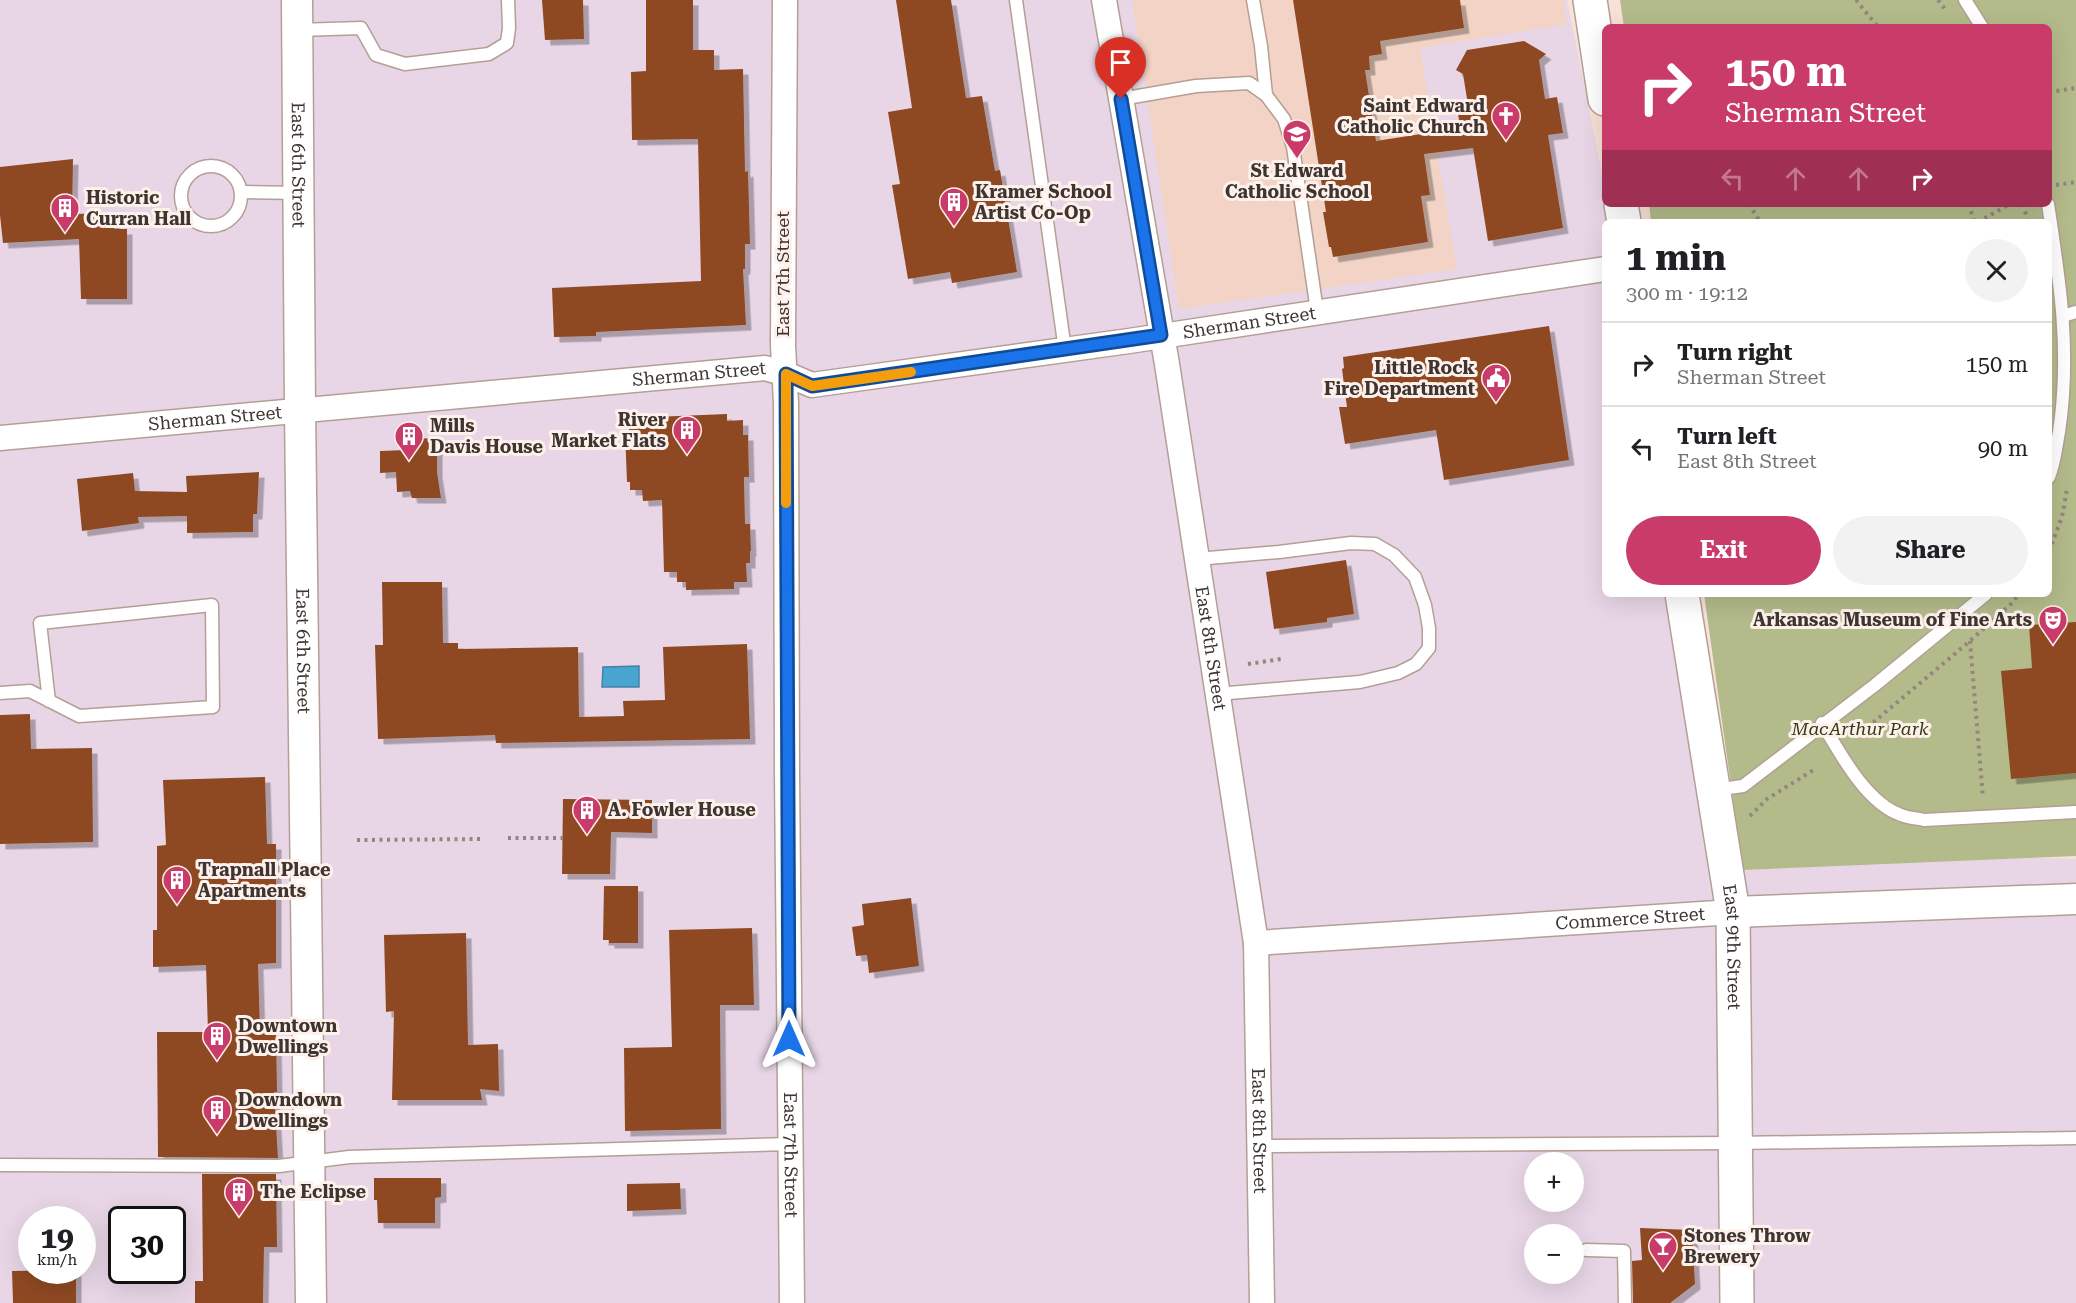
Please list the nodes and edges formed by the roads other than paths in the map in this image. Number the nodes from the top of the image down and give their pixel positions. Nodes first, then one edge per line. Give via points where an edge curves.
1 (297, 0) edge
2 (508, 0) edge
3 (785, 0) edge
4 (1016, 0) edge
5 (1104, 0) edge
6 (1253, 0) edge
7 (1590, 0) edge
8 (1965, 0) edge
9 (1980, 24) edge
10 (298, 30) junction
11 (1602, 79) edge
12 (1266, 95) junction
13 (1121, 99) junction
14 (241, 192) junction
15 (299, 193) junction
16 (2052, 231) edge
17 (1602, 269) edge
18 (1317, 311) junction
19 (2076, 312) edge
20 (2063, 316) junction
21 (1161, 335) junction
22 (1065, 350) junction
23 (786, 374) junction
24 (300, 409) junction
25 (0, 438) edge
26 (2052, 470) edge
27 (1197, 559) junction
28 (1682, 597) edge
29 (1982, 597) edge
30 (0, 693) edge
31 (1217, 694) junction
32 (49, 701) junction
33 (1822, 723) junction
34 (1713, 790) junction
35 (2076, 812) edge
36 (2076, 898) edge
37 (1733, 912) junction
38 (1256, 943) junction
39 (2076, 1138) edge
40 (1736, 1143) junction
41 (790, 1144) junction
42 (1259, 1146) junction
43 (309, 1161) junction
44 (0, 1165) edge
45 (1586, 1250) dead end
46 (311, 1303) edge
47 (792, 1303) edge
48 (1262, 1303) edge
49 (1625, 1303) edge
50 (1737, 1303) edge

1 - 10 street, East 6th Street
2 - 10 lane via 507,43 489,54 405,64 376,55 361,28
3 - 23 street, East 7th Street
4 - 22 lane
5 - 13 street, East 8th Street
6 - 12 lane
7 - 11 main road
8 - 9 lane
10 - 15 street, East 6th Street
12 - 13 lane via 1250,83 1196,86
12 - 18 lane via 1284,119 1293,147
13 - 21 street, East 8th Street
14 - 14 lane via 232,173 208,165 189,174 182,185 182,206 201,225 221,224 240,206
14 - 15 lane
15 - 24 street, East 6th Street
16 - 20 lane
17 - 18 street, Sherman Street
18 - 21 street, Sherman Street
19 - 20 lane
20 - 26 lane via 2062,411
21 - 22 street, Sherman Street
21 - 27 street, East 8th Street
22 - 23 street, Sherman Street via 812,386
23 - 24 street, Sherman Street via 765,368
23 - 41 street, East 7th Street
24 - 25 street, Sherman Street
24 - 43 street, East 6th Street
27 - 31 street, East 8th Street
27 - 31 lane via 1351,543 1375,544 1394,555 1415,577 1429,628 1429,648 1416,664 1398,673 1360,682
28 - 34 main road, East 9th Street
29 - 33 lane
30 - 32 lane via 30,691
31 - 38 street, East 8th Street
32 - 32 lane via 79,716 213,707 213,605 40,623
33 - 34 lane via 1743,786
33 - 35 lane via 1843,759 1878,802 1899,815 1924,820
34 - 37 main road, East 9th Street
36 - 37 street, Commerce Street
37 - 38 street, Commerce Street
37 - 40 main road, East 9th Street
38 - 42 street, East 8th Street
39 - 40 lane
40 - 42 lane
40 - 50 main road, East 9th Street
41 - 43 lane
41 - 47 street, East 7th Street
42 - 48 street, East 8th Street
43 - 44 lane via 279,1166
43 - 46 street, East 6th Street
45 - 49 lane via 1624,1251

